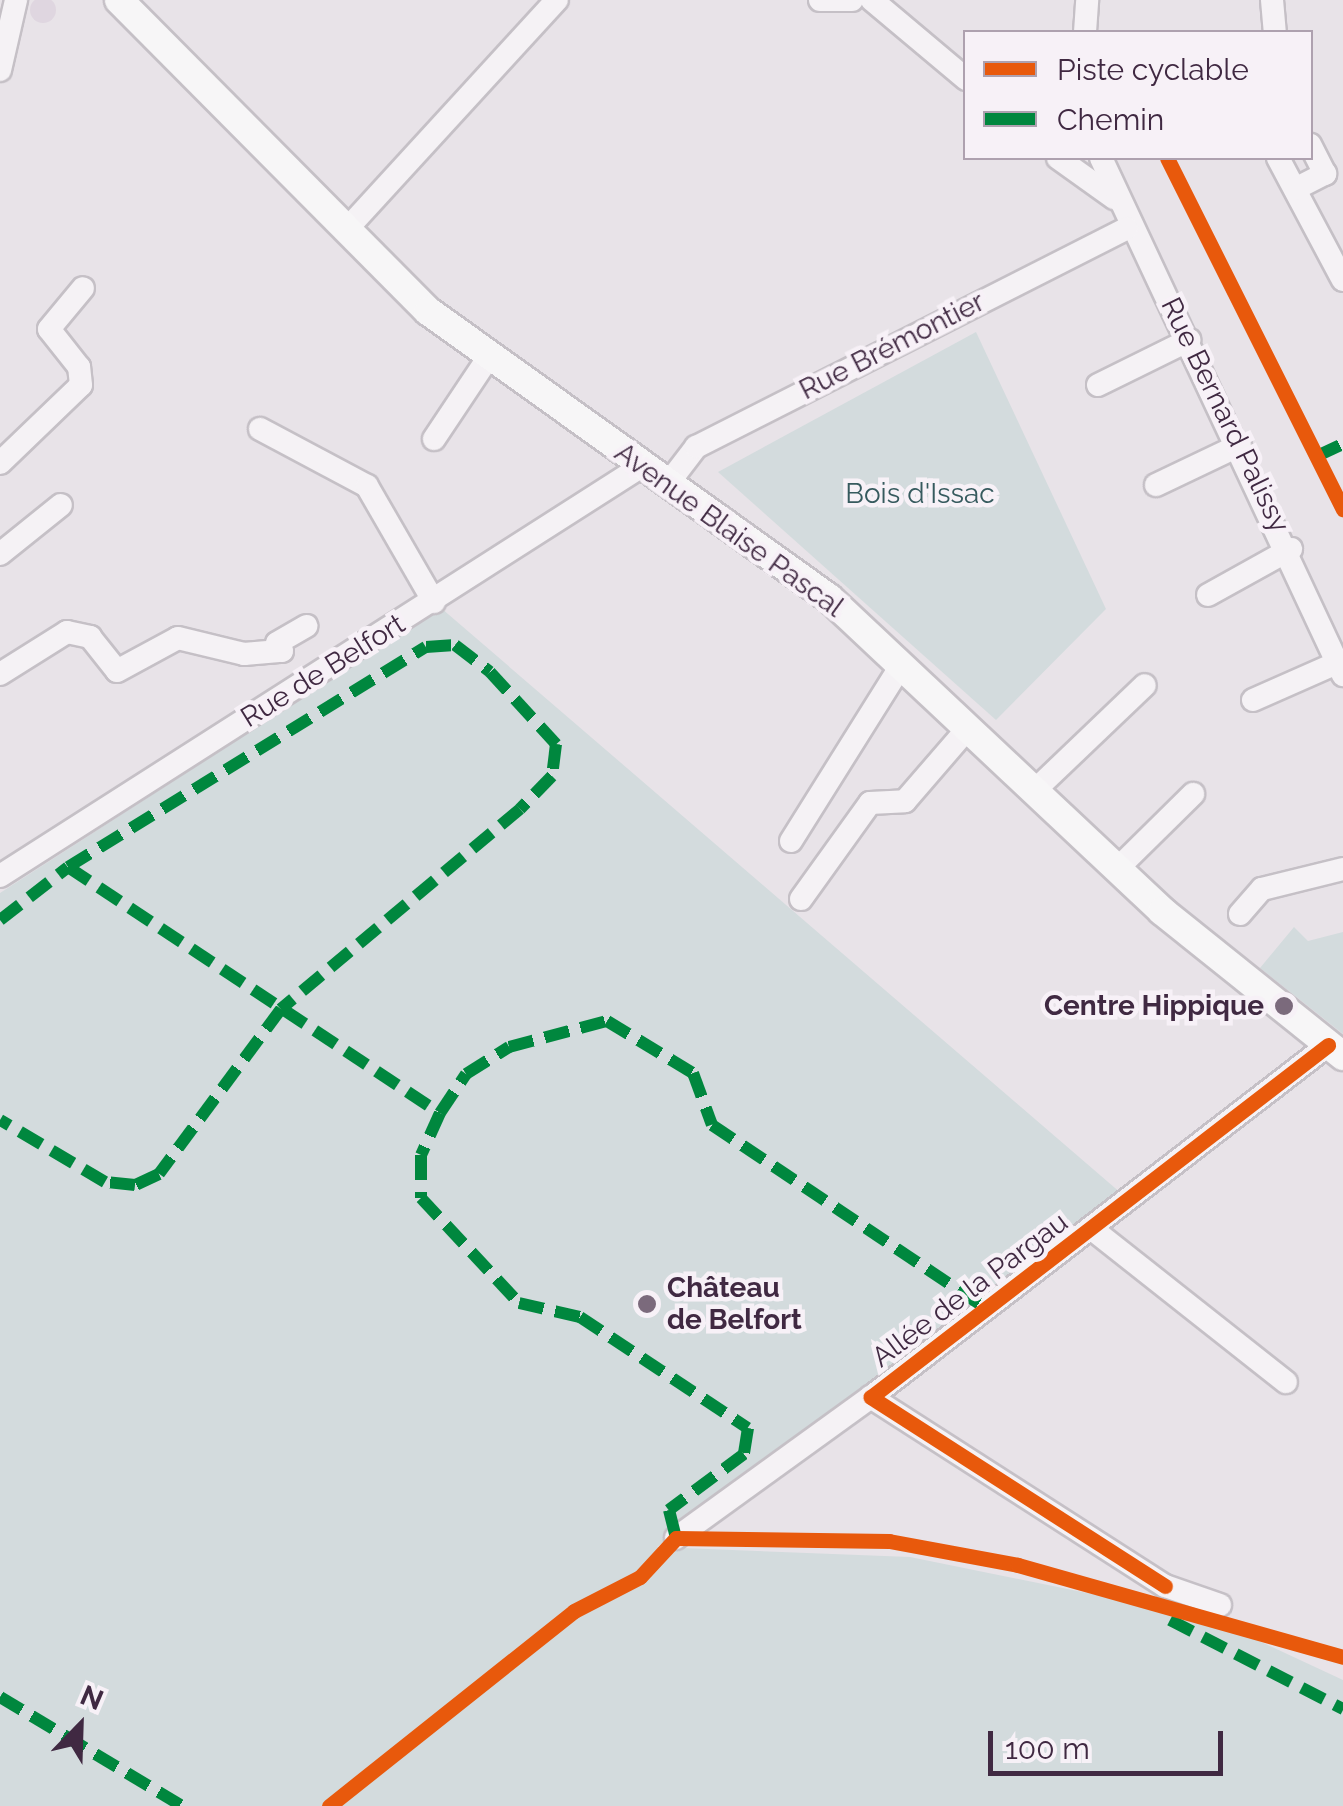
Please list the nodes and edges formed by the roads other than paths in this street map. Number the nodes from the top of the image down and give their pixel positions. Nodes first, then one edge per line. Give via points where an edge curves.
1 (16, 0) edge
2 (120, 0) edge
3 (557, 0) edge
4 (820, 0) edge
5 (852, 0) edge
6 (872, 0) edge
7 (1087, 0) edge
8 (1272, 0) edge
9 (1085, 30) edge
10 (1275, 30) edge
11 (0, 70) edge
12 (963, 76) edge
13 (1313, 148) edge
14 (1061, 160) edge
15 (1102, 160) edge
16 (1279, 160) edge
17 (1334, 169) edge
18 (1295, 190) junction
19 (1114, 198) junction
20 (1127, 228) junction
21 (346, 230) junction
22 (1343, 280) edge
23 (83, 288) dead end
24 (1189, 340) junction
25 (488, 358) junction
26 (1098, 385) dead end
27 (260, 429) dead end
28 (434, 439) dead end
29 (1240, 445) junction
30 (0, 464) edge
31 (645, 464) junction
32 (670, 481) junction
33 (1156, 485) dead end
34 (61, 505) dead end
35 (1292, 549) junction
36 (0, 554) edge
37 (1208, 596) dead end
38 (434, 602) junction
39 (308, 626) dead end
40 (282, 651) junction
41 (902, 664) junction
42 (1341, 669) edge
43 (0, 674) edge
44 (304, 682) junction
45 (1145, 685) dead end
46 (1253, 700) dead end
47 (968, 728) junction
48 (1034, 791) junction
49 (1193, 794) dead end
50 (790, 842) dead end
51 (1343, 868) edge
52 (1117, 869) junction
53 (0, 876) edge
54 (801, 898) dead end
55 (1240, 914) dead end
56 (1336, 1051) edge
57 (1092, 1229) junction
58 (1286, 1382) dead end
59 (871, 1397) junction
60 (676, 1538) dead end
61 (1220, 1605) dead end

1 - 11 street
2 - 21 main road, Avenue Blaise Pascal
3 - 21 street
4 - 5 street
6 - 12 street
7 - 9 street
8 - 10 street
13 - 17 street
14 - 19 street
15 - 19 street, Rue Bernard Palissy
16 - 18 street
17 - 18 street
18 - 22 street
19 - 20 street, Rue Bernard Palissy
20 - 24 street, Rue Bernard Palissy
20 - 32 street, Rue Brémontier via 696,447
21 - 25 main road, Avenue Blaise Pascal
23 - 30 street via 49,329 79,367 81,384
24 - 26 street
24 - 29 street, Rue Bernard Palissy
25 - 28 street
25 - 31 main road, Avenue Blaise Pascal
27 - 38 street via 367,486
29 - 33 street
29 - 35 street, Rue Bernard Palissy
31 - 32 main road, Avenue Blaise Pascal
31 - 38 street, Rue de Belfort
32 - 41 main road, Avenue Blaise Pascal
34 - 36 street
35 - 37 street
35 - 42 street, Rue Bernard Palissy
38 - 44 street, Rue de Belfort
39 - 40 street via 277,644
40 - 43 street via 244,654 178,638 117,671 90,637 67,632
40 - 44 street
41 - 47 main road, Avenue Blaise Pascal
41 - 50 street
42 - 46 street
44 - 53 street, Rue de Belfort
45 - 48 street
47 - 48 main road, Avenue Blaise Pascal
47 - 54 street via 905,801 870,803
48 - 52 main road, Avenue Blaise Pascal
49 - 52 street
51 - 55 street via 1262,889
52 - 56 main road, Avenue Blaise Pascal
56 - 57 street, Allée de la Pargau
57 - 58 street
57 - 59 street, Allée de la Pargau
59 - 60 street, Allée de la Pargau
59 - 61 street, Allée de la Pargau via 1165,1586

